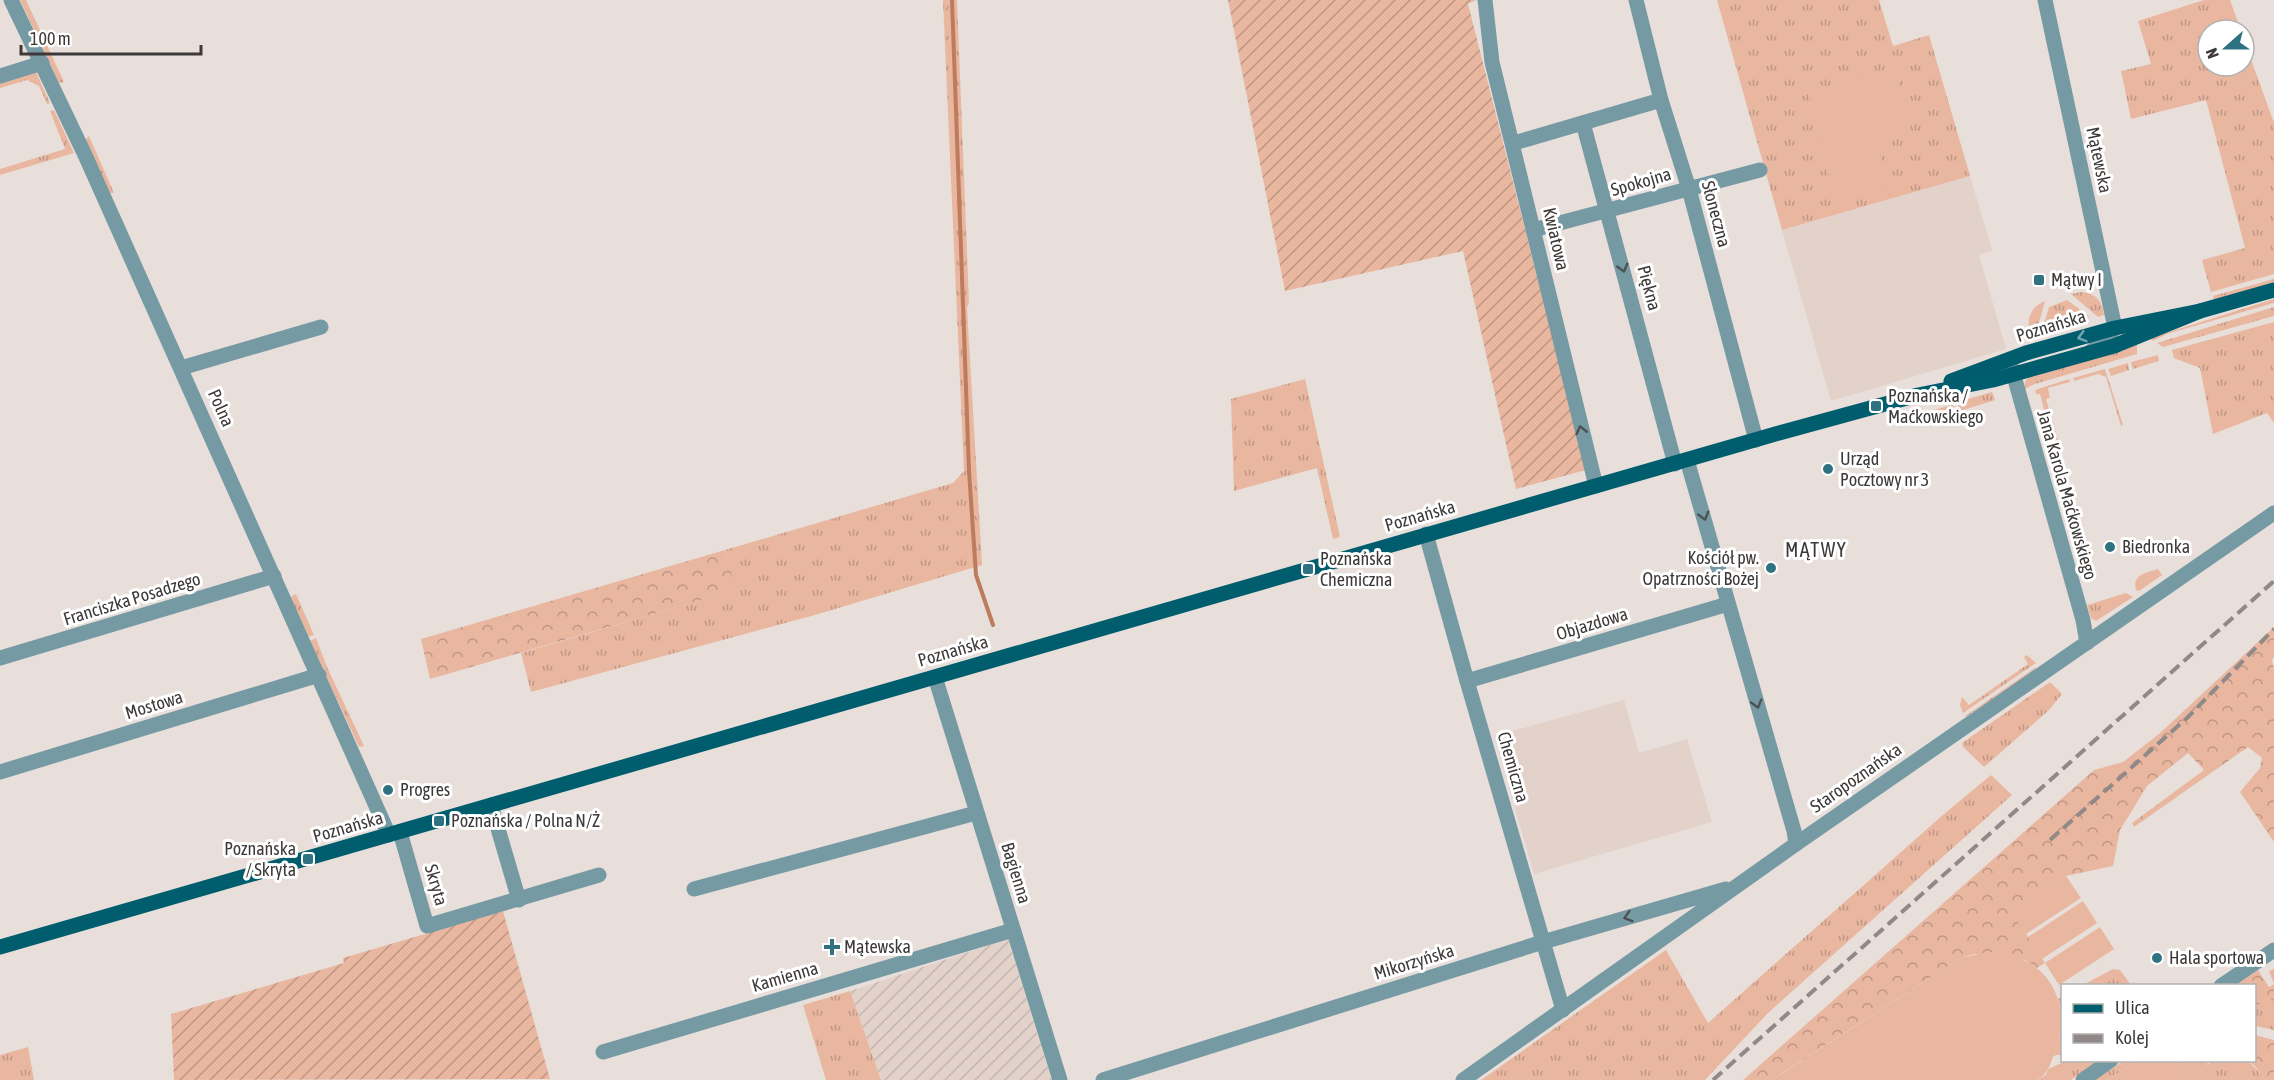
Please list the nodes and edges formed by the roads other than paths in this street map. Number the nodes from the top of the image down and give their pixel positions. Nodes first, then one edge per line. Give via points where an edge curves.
1 (11, 0) edge
2 (1485, 0) edge
3 (1636, 0) edge
4 (2045, 0) edge
5 (42, 63) junction
6 (0, 76) edge
7 (1661, 100) junction
8 (1583, 123) junction
9 (1514, 143) junction
10 (1760, 170) dead end
11 (1689, 189) junction
12 (1608, 211) junction
13 (1533, 230) junction
14 (2274, 290) edge
15 (2200, 311) junction
16 (321, 327) dead end
17 (2115, 328) junction
18 (2142, 335) junction
19 (2090, 352) junction
20 (2009, 359) junction
21 (181, 368) junction
22 (2013, 375) junction
23 (1918, 394) junction
24 (1756, 440) junction
25 (1681, 462) junction
26 (1596, 486) junction
27 (2274, 513) edge
28 (1426, 534) junction
29 (274, 576) junction
30 (1728, 604) junction
31 (2087, 643) junction
32 (0, 658) edge
33 (319, 675) junction
34 (935, 677) junction
35 (1467, 681) junction
36 (0, 772) edge
37 (491, 805) junction
38 (976, 813) junction
39 (394, 834) junction
40 (1796, 844) junction
41 (598, 875) dead end
42 (1737, 885) junction
43 (694, 889) dead end
44 (519, 900) junction
45 (1684, 900) junction
46 (1693, 917) junction
47 (1013, 930) junction
48 (1544, 942) junction
49 (0, 947) edge
50 (2274, 950) edge
51 (2224, 984) edge
52 (1563, 1010) junction
53 (603, 1052) dead end
54 (2108, 1062) edge
55 (1060, 1080) edge
56 (1103, 1080) edge
57 (1463, 1080) edge
58 (2083, 1080) edge

1 - 5 street, Polna
2 - 9 street, Kwiatowa via 1492,62
3 - 7 street, Słoneczna
4 - 17 street, Mątewska
5 - 6 street
5 - 21 street, Polna
7 - 8 street
7 - 11 street, Słoneczna
8 - 9 street
8 - 12 street, Piękna
9 - 13 street, Kwiatowa
10 - 11 street, Spokojna
11 - 12 street, Spokojna
11 - 24 street, Słoneczna
12 - 13 street, Spokojna
12 -> 25 street, Piękna
26 -> 13 street, Kwiatowa
14 - 15 main road, Poznańska
15 - 17 main road, Poznańska
15 - 18 main road, Poznańska
16 - 21 street
17 - 18 street via 2128,335
17 - 19 street
17 -> 20 main road, Poznańska
18 - 19 main road, Poznańska
19 - 22 main road, Poznańska
20 - 22 street, Jana Karola Maćkowskiego
20 - 23 main road, Poznańska
21 - 29 street, Polna
22 - 23 main road, Poznańska
22 - 31 street, Jana Karola Maćkowskiego
23 - 24 main road, Poznańska
24 - 25 main road, Poznańska
25 - 26 main road, Poznańska
25 -> 30 street
26 - 28 main road, Poznańska
27 - 31 street, Staropoznańska
28 - 34 main road, Poznańska
28 - 35 street, Chemiczna
29 - 32 street, Franciszka Posadzego
29 - 33 street, Polna
30 - 35 street, Objazdowa
30 -> 40 street
31 - 40 street, Staropoznańska
33 - 36 street, Mostowa
33 - 39 street, Polna
34 - 37 main road, Poznańska
34 - 38 street, Bagienna
35 - 48 street, Chemiczna
37 - 39 main road, Poznańska
37 - 44 street
38 - 43 street
38 - 47 street, Bagienna
39 - 44 street, Skryta via 427,926
39 - 49 main road, Poznańska
40 - 42 street, Staropoznańska
41 - 44 street, Skryta
42 - 45 street, Mikorzyńska
42 - 46 street, Staropoznańska
45 - 46 street
45 -> 48 street, Mikorzyńska
46 - 52 street, Staropoznańska
47 - 53 street, Kamienna
47 - 55 street, Bagienna
48 - 52 street, Chemiczna
48 - 56 street, Mikorzyńska
50 - 51 street
52 - 57 street, Staropoznańska
54 - 58 street

